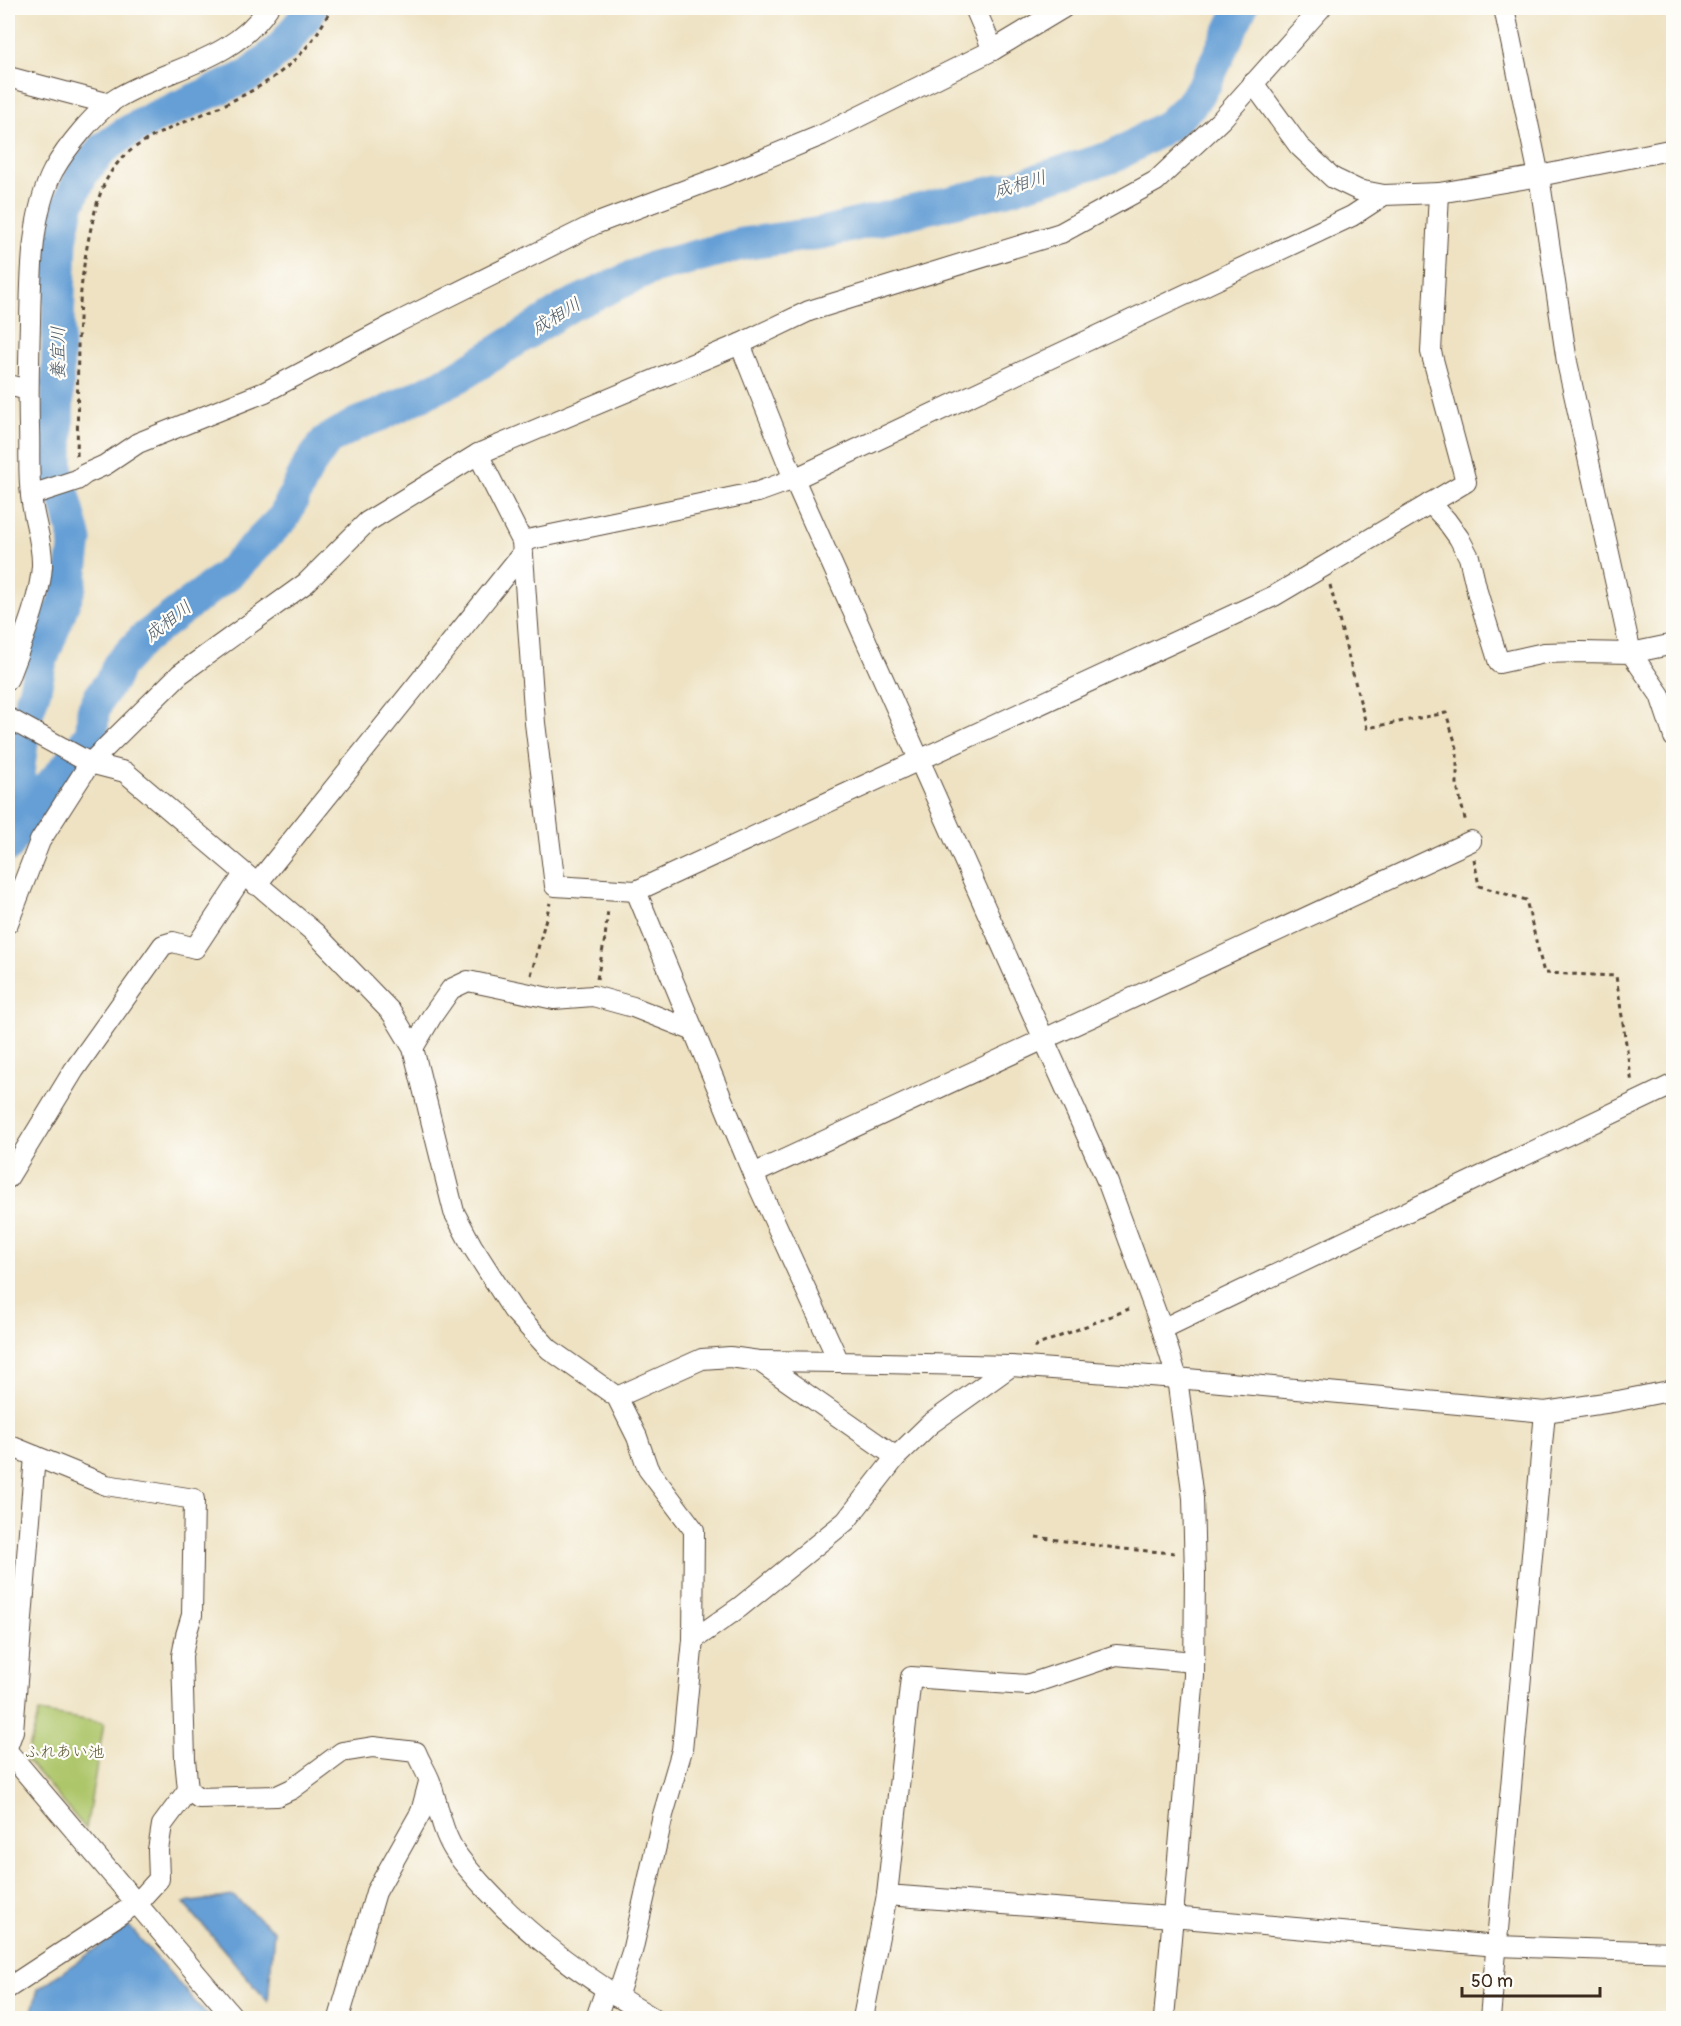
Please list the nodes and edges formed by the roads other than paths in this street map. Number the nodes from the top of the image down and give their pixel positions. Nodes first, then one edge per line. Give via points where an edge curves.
1 (268, 8) edge
2 (975, 8) edge
3 (1063, 8) edge
4 (1322, 8) edge
5 (1504, 8) edge
6 (993, 50) junction
7 (8, 77) edge
8 (1253, 83) junction
9 (110, 104) junction
10 (1674, 149) edge
11 (1539, 176) junction
12 (1439, 193) junction
13 (1384, 195) junction
14 (740, 344) junction
15 (8, 385) edge
16 (28, 390) junction
17 (478, 454) junction
18 (794, 479) junction
19 (31, 495) junction
20 (1430, 503) junction
21 (522, 548) junction
22 (1674, 644) edge
23 (1632, 653) junction
24 (8, 679) edge
25 (8, 718) edge
26 (1674, 737) edge
27 (920, 761) junction
28 (90, 763) junction
29 (1471, 841) dead end
30 (250, 879) junction
31 (636, 891) junction
32 (8, 923) edge
33 (694, 1031) junction
34 (1045, 1040) junction
35 (413, 1048) junction
36 (1674, 1084) edge
37 (10, 1166) edge
38 (753, 1174) junction
39 (1162, 1329) junction
40 (759, 1360) junction
41 (839, 1362) junction
42 (1011, 1366) junction
43 (1178, 1378) junction
44 (1674, 1390) edge
45 (617, 1397) junction
46 (1545, 1412) junction
47 (8, 1445) edge
48 (35, 1456) junction
49 (896, 1457) junction
50 (693, 1640) junction
51 (1194, 1662) junction
52 (8, 1745) edge
53 (8, 1752) edge
54 (14, 1775) edge
55 (430, 1780) junction
56 (188, 1790) junction
57 (887, 1895) junction
58 (137, 1903) junction
59 (1172, 1917) junction
60 (1497, 1946) junction
61 (1674, 1952) edge
62 (8, 1988) edge
63 (611, 1993) junction
64 (234, 2019) edge
65 (339, 2019) edge
66 (596, 2019) edge
67 (653, 2019) edge
68 (863, 2019) edge
69 (1164, 2019) edge
70 (1490, 2019) edge

1 - 9 street via 241,38 201,62 117,97
2 - 6 street
3 - 6 street
4 - 8 street
5 - 11 street
6 - 19 street via 822,135 595,224 265,392 138,443 77,480
7 - 9 street
8 - 13 street via 1299,146 1333,178 1358,190
8 - 14 street via 1222,119 1156,181 1061,233 809,311
9 - 16 street via 67,149 52,172 40,207 31,284
10 - 11 street
11 - 12 street
11 - 23 street via 1567,362
12 - 13 street
12 - 20 street via 1431,352 1466,482
13 - 18 street via 1352,216
14 - 17 street
14 - 18 street
15 - 16 street
16 - 19 street
17 - 21 street
17 - 28 street via 367,522 306,583 180,674
18 - 21 street via 758,492
18 - 27 street
19 - 24 street via 42,553 41,569
20 - 23 street via 1470,556 1499,663 1544,653
20 - 27 street via 1274,596
21 - 30 street
21 - 31 street via 535,723 555,886
22 - 23 street
23 - 26 street via 1660,695
25 - 28 street
27 - 31 street
27 - 34 street
28 - 30 street via 125,772
28 - 32 street via 40,841
29 - 34 street
30 - 35 street via 315,933 353,972 392,1013
30 - 37 street via 195,948 173,942 163,945
31 - 33 street
33 - 35 street via 633,1006 593,996 554,999 468,981 451,988
33 - 38 street
34 - 38 street
34 - 39 street via 1108,1183
35 - 45 street via 454,1212 472,1246 513,1310 549,1349
36 - 39 street
38 - 41 street
39 - 43 street
40 - 41 street
40 - 45 street via 702,1359
40 - 49 street
41 - 42 street
42 - 43 street
42 - 49 street via 930,1424
43 - 46 street
43 - 51 street via 1193,1498
44 - 46 street
45 - 50 street via 648,1468 694,1530
46 - 60 street
47 - 48 street
48 - 52 street via 13,1731
48 - 56 street via 106,1485 194,1499 192,1614 182,1656
49 - 50 street via 846,1521
50 - 63 street via 682,1750 632,1952
51 - 57 street via 1116,1655 1027,1685 911,1677
51 - 59 street
53 - 54 street
54 - 58 street
55 - 56 street via 416,1752 373,1748 342,1752 277,1796 199,1798
55 - 63 street via 441,1822 454,1850 478,1881 512,1917
55 - 65 street via 421,1812 376,1892
56 - 58 street via 162,1825 159,1879
57 - 59 street
57 - 68 street
58 - 62 street
58 - 64 street
59 - 60 street
59 - 69 street
60 - 61 street
60 - 70 street
63 - 66 street
63 - 67 street

